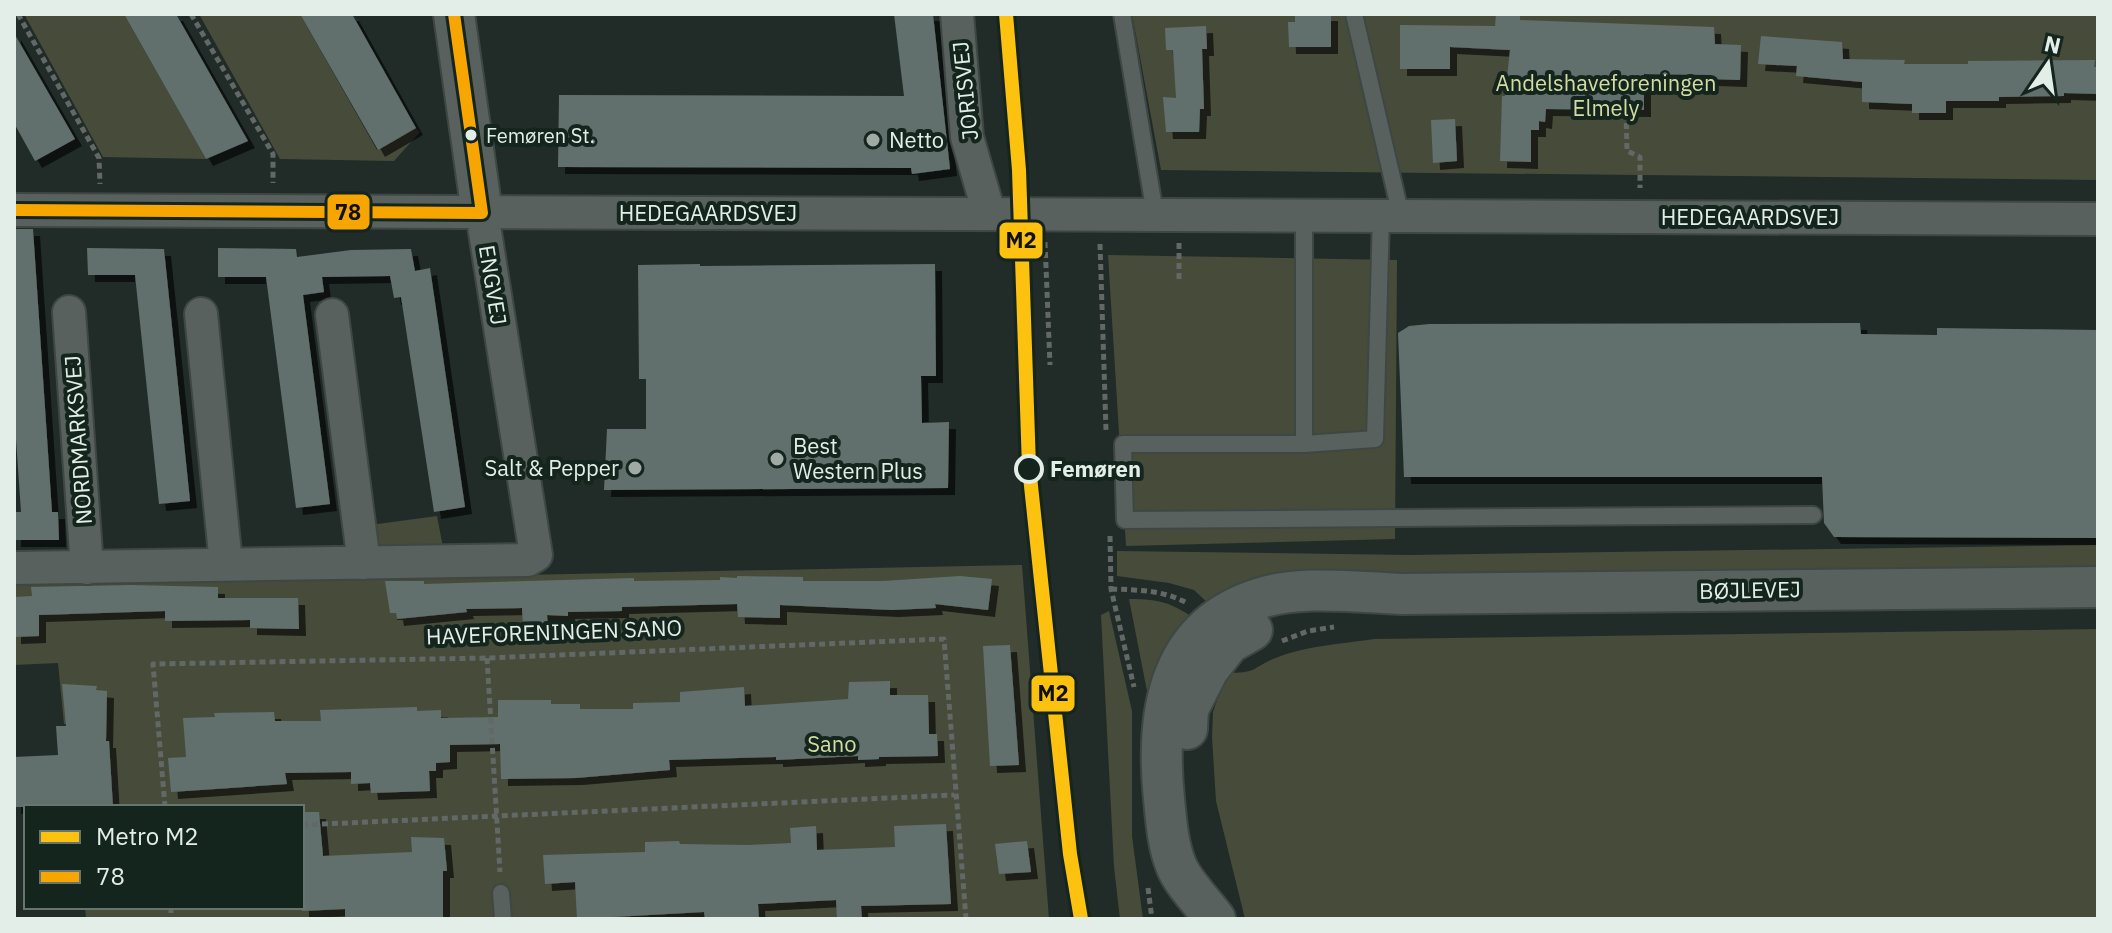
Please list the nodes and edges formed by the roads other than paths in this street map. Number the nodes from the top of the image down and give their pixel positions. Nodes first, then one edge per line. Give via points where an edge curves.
1 (454, 14) edge
2 (957, 14) edge
3 (1122, 14) edge
4 (1354, 14) edge
5 (14, 210) edge
6 (482, 213) junction
7 (989, 213) junction
8 (1155, 214) junction
9 (1304, 214) junction
10 (1391, 216) junction
11 (2098, 219) edge
12 (69, 312) dead end
13 (201, 314) dead end
14 (332, 315) dead end
15 (1304, 444) junction
16 (1813, 515) dead end
17 (364, 563) junction
18 (226, 564) junction
19 (14, 568) edge
20 (87, 568) junction
21 (2098, 587) edge
22 (501, 893) road end
23 (503, 919) edge
24 (1215, 919) edge

1 - 6 street, ENGVEJ
2 - 7 street, JORISVEJ via 967,137
3 - 8 lane
4 - 10 lane
5 - 6 street, HEDEGAARDSVEJ
6 - 7 street, HEDEGAARDSVEJ
6 - 17 street, ENGVEJ via 536,555 528,560
7 - 8 street, HEDEGAARDSVEJ
8 - 9 street, HEDEGAARDSVEJ
9 - 10 street, HEDEGAARDSVEJ
9 - 15 lane
10 - 11 street, HEDEGAARDSVEJ
10 - 15 lane via 1375,439
12 - 20 street, NORDMARKSVEJ
13 - 18 street
14 - 17 street
15 - 16 lane via 1123,444 1125,520
17 - 18 street
18 - 20 street
19 - 20 street
21 - 24 street, BØJLEVEJ via 1402,594 1308,590 1252,601 1211,623 1182,657 1166,698 1160,758 1176,867
22 - 23 lane

